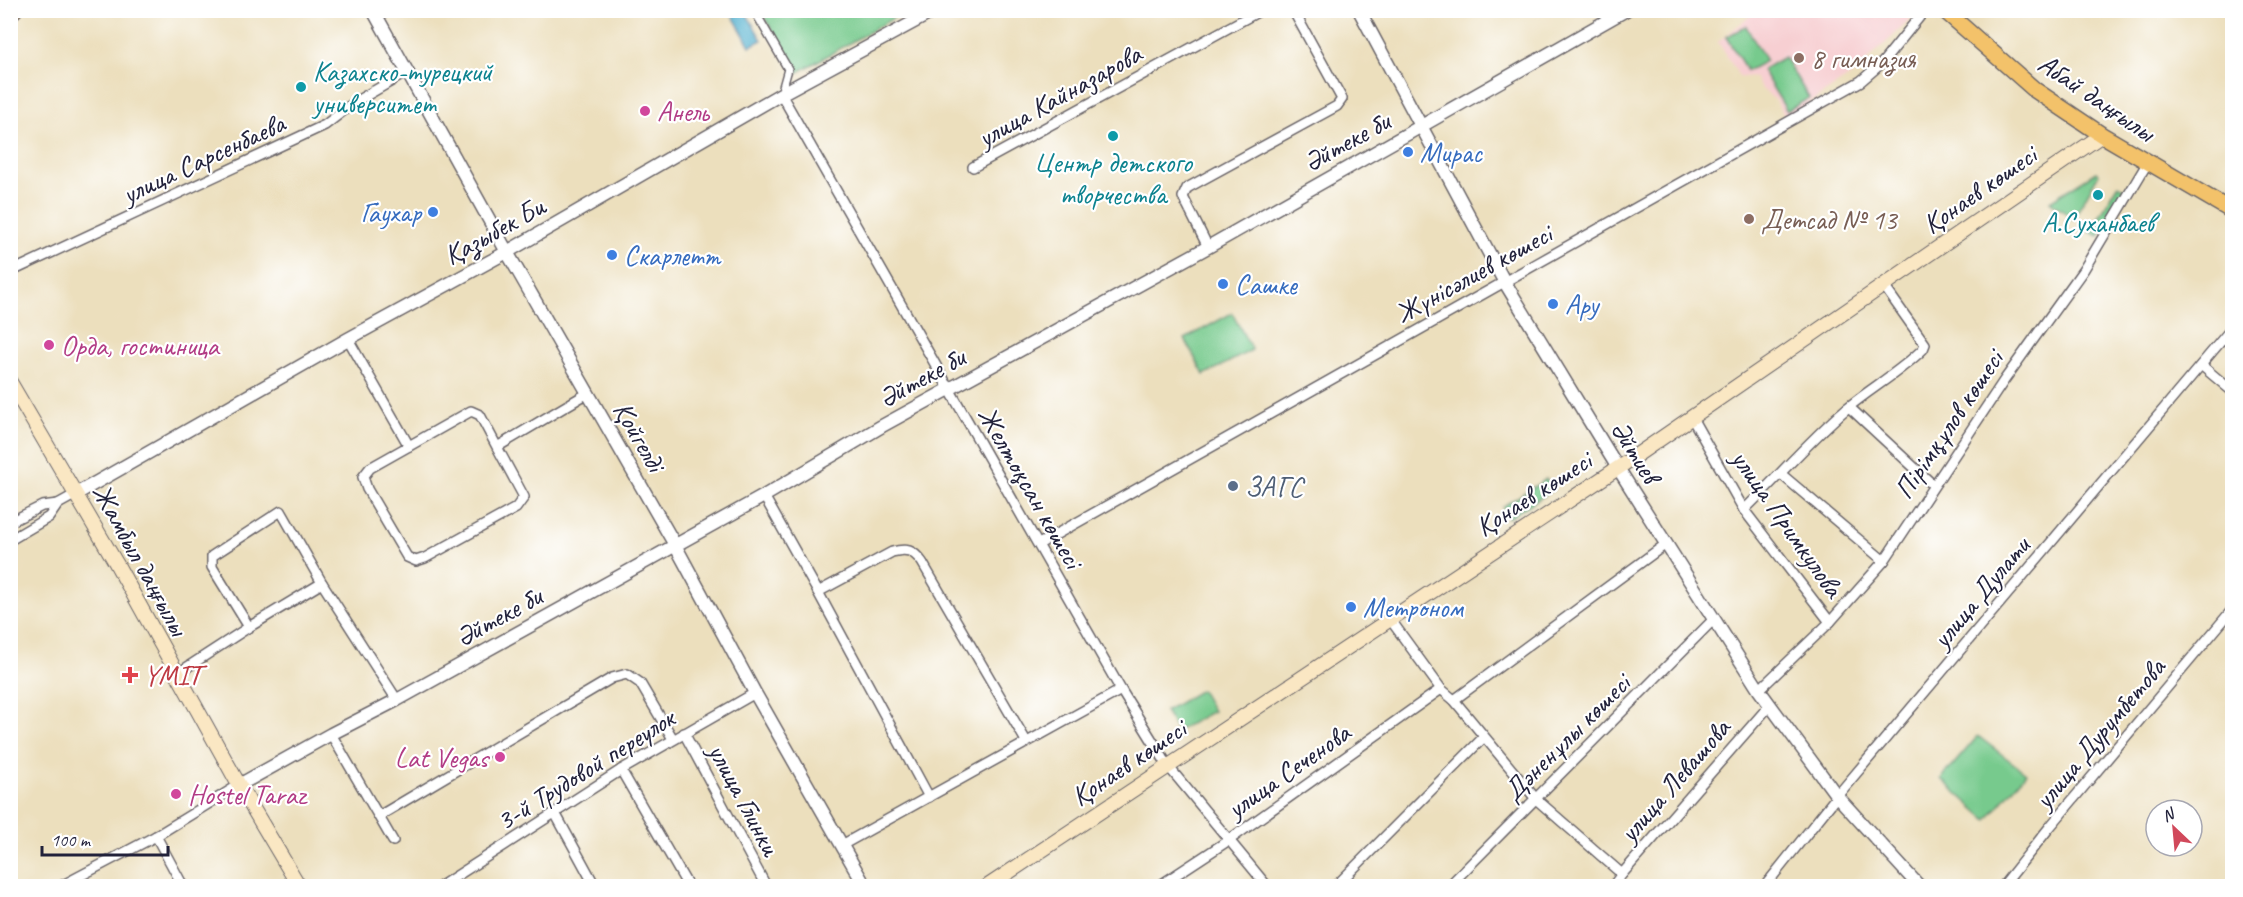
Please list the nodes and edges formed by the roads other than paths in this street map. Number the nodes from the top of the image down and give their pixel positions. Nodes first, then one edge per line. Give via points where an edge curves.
1 (373, 10) edge
2 (754, 10) edge
3 (936, 10) edge
4 (1261, 10) edge
5 (1293, 10) edge
6 (1359, 10) edge
7 (1626, 10) edge
8 (1925, 10) edge
9 (1944, 10) edge
10 (408, 72) junction
11 (781, 94) junction
12 (1421, 126) junction
13 (2102, 135) junction
14 (2148, 162) junction
15 (973, 167) dead end
16 (2232, 212) edge
17 (1208, 247) junction
18 (507, 252) junction
19 (10, 272) edge
20 (1504, 280) junction
21 (1884, 286) junction
22 (2232, 328) edge
23 (348, 339) junction
24 (2201, 365) junction
25 (10, 382) edge
26 (949, 388) junction
27 (2232, 391) edge
28 (588, 393) junction
29 (1849, 406) junction
30 (1692, 418) junction
31 (409, 446) junction
32 (497, 447) junction
33 (1618, 468) junction
34 (1781, 474) junction
35 (1933, 485) junction
36 (76, 494) junction
37 (764, 496) junction
38 (58, 504) junction
39 (1744, 510) junction
40 (10, 522) edge
41 (10, 540) edge
42 (1039, 544) junction
43 (1666, 544) junction
44 (675, 545) junction
45 (1884, 561) junction
46 (322, 583) junction
47 (819, 592) junction
48 (2232, 609) edge
49 (1714, 619) junction
50 (1390, 620) junction
51 (1830, 622) junction
52 (249, 627) junction
53 (178, 676) junction
54 (1441, 689) junction
55 (1121, 690) junction
56 (1759, 690) junction
57 (755, 693) junction
58 (397, 700) junction
59 (1454, 700) junction
60 (1770, 705) junction
61 (684, 733) junction
62 (331, 734) junction
63 (1484, 737) junction
64 (674, 739) junction
65 (1026, 741) junction
66 (1168, 766) junction
67 (621, 770) junction
68 (239, 786) junction
69 (1838, 796) junction
70 (929, 797) junction
71 (1536, 799) junction
72 (555, 813) junction
73 (379, 816) junction
74 (156, 836) junction
75 (1229, 840) junction
76 (393, 841) dead end
77 (842, 845) junction
78 (1622, 874) junction
79 (62, 886) edge
80 (183, 886) edge
81 (300, 886) edge
82 (441, 886) edge
83 (595, 886) edge
84 (688, 886) edge
85 (766, 886) edge
86 (865, 886) edge
87 (988, 886) edge
88 (1159, 886) edge
89 (1267, 886) edge
90 (1336, 886) edge
91 (1449, 886) edge
92 (1613, 886) edge
93 (1765, 886) edge
94 (1919, 886) edge
95 (2003, 886) edge

1 - 10 street, Қойгелді
2 - 11 street via 788,69
3 - 11 street, Қазыбек Би
4 - 15 street, улица Кайназарова
5 - 17 street via 1342,99 1337,106 1187,188 1183,197
6 - 12 street, Әйтиев
7 - 12 street, Әйтеке би
8 - 20 street, Жүнісәлиев көшесі via 1883,62 1860,81
9 - 13 main road, Абай даңғылы via 2035,90
10 - 18 street, Қойгелді
10 - 19 street, улица Сарсенбаева via 355,102 325,125
11 - 18 street, Қазыбек Би
11 - 26 street, Желтоқсан көшесі
12 - 17 street, Әйтеке би
12 - 20 street, Әйтиев
13 - 14 main road, Абай даңғылы
13 - 21 main road, Қонаев көшесі
14 - 16 main road, Абай даңғылы
14 - 35 street, Пірімқұлов көшесі via 2084,270
17 - 26 street, Әйтеке би
18 - 23 street, Қазыбек Би
18 - 28 street, Қойгелді
20 - 33 street, Әйтиев
20 - 42 street, Жүнісәлиев көшесі
21 - 29 street via 1924,344 1921,352 1892,376
21 - 30 main road, Қонаев көшесі
22 - 24 street, улица Дулати
23 - 31 street
23 - 36 street, Қазыбек Би
24 - 27 street
24 - 69 street, улица Дулати
25 - 36 main road, Жамбыл даңғылы
26 - 37 street, Әйтеке би
26 - 42 street, Желтоқсан көшесі
28 - 32 street
28 - 44 street, Қойгелді
29 - 34 street
29 - 35 street
30 - 33 main road, Қонаев көшесі
30 - 39 street, улица Примкулова
31 - 32 street via 471,411 480,415
31 - 32 street via 370,468 363,477 407,557 416,561 516,508 524,497
33 - 43 street, Әйтиев
33 - 50 main road, Қонаев көшесі
34 - 39 street
34 - 45 street, улица Примкулова
35 - 45 street, Пірімқұлов көшесі
36 - 38 street
36 - 53 main road, Жамбыл даңғылы
37 - 44 street, Әйтеке би
37 - 47 street
38 - 40 street via 42,506
38 - 41 street via 49,517
39 - 51 street, улица Примкулова
42 - 55 street, Желтоқсан көшесі
43 - 49 street, Әйтиев
43 - 59 street
44 - 57 street, Қойгелді
44 - 58 street, Әйтеке би
45 - 51 street, Пірімқұлов көшесі
46 - 52 street
46 - 52 street via 281,511 212,556 212,567
46 - 58 street
47 - 65 street via 892,552 913,551
47 - 70 street
48 - 95 street, улица Дурумбетова
49 - 56 street, Әйтиев
49 - 71 street, Дәненұлы көшесі
50 - 54 street
50 - 66 main road, Қонаев көшесі
51 - 56 street, Пірімқұлов көшесі
52 - 53 street
53 - 68 main road, Жамбыл даңғылы
54 - 59 street
54 - 75 street, улица Сеченова
55 - 65 street
55 - 66 street, Желтоқсан көшесі
56 - 60 street, Әйтиев
57 - 61 street, 3-й Трудовой переулок
57 - 77 street, Қойгелді
58 - 62 street, Әйтеке би
59 - 63 street
60 - 69 street, Әйтиев
60 - 78 street, улица Левашова
61 - 64 street, 3-й Трудовой переулок
61 - 85 street, улица Глинки
62 - 68 street, Әйтеке би
62 - 73 street
63 - 71 street
63 - 90 street
64 - 67 street, 3-й Трудовой переулок
64 - 73 street via 640,683 627,674 612,678
65 - 70 street
66 - 75 street, Желтоқсан көшесі
66 - 87 main road, Қонаев көшесі
67 - 72 street, 3-й Трудовой переулок
67 - 84 street
68 - 74 street
68 - 81 main road, Жамбыл даңғылы
69 - 93 street, улица Дулати
69 - 94 street, Әйтиев
70 - 77 street
71 - 78 street
71 - 91 street, Дәненұлы көшесі
72 - 82 street, 3-й Трудовой переулок
72 - 83 street
73 - 76 street
74 - 79 street
74 - 80 street
75 - 88 street, улица Сеченова
75 - 89 street, Желтоқсан көшесі
77 - 86 street, Қойгелді
78 - 92 street, улица Левашова

